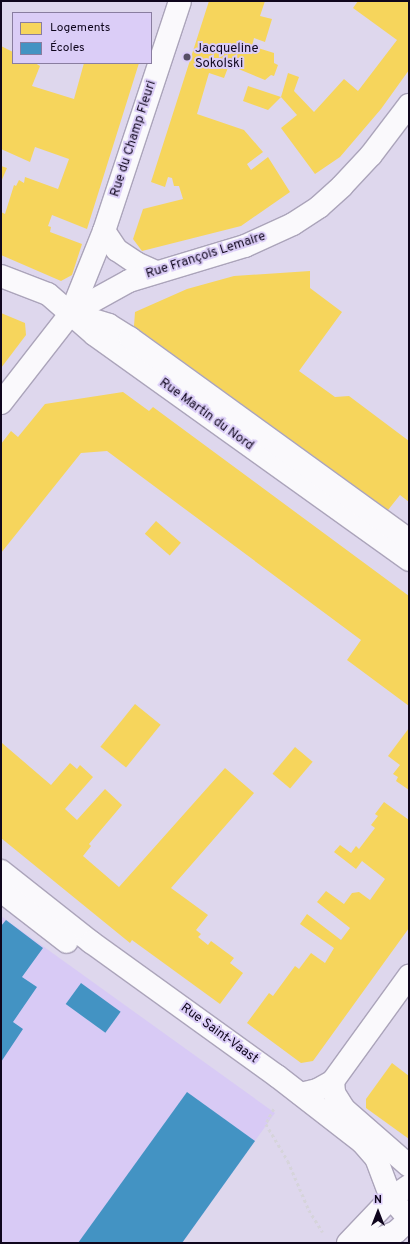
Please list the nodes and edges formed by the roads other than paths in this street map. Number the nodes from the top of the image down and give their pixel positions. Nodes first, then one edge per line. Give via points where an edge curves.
1 (180, 1) edge
2 (409, 104) edge
3 (104, 231) junction
4 (156, 272) junction
5 (1, 276) edge
6 (1, 291) edge
7 (71, 313) junction
8 (1, 403) edge
9 (409, 540) edge
10 (409, 560) edge
11 (1, 871) edge
12 (1, 891) edge
13 (409, 976) edge
14 (333, 1081) junction
15 (301, 1094) junction
16 (409, 1166) edge
17 (383, 1174) junction
18 (403, 1193) edge
19 (409, 1219) edge
20 (348, 1243) edge
21 (370, 1243) edge

1 - 3 street, Rue du Champ Fleuri
2 - 4 street, Rue François Lemaire via 361,167 331,197 305,216 245,246
3 - 4 street via 117,250 136,264
3 - 7 street, Rue du Champ Fleuri
4 - 7 street, Rue François Lemaire via 128,281
5 - 7 street, Rue Martin du Nord via 38,289
6 - 7 street
7 - 8 street, Rue François Lemaire
7 - 9 street via 109,325 130,338
7 - 10 street, Rue Martin du Nord via 95,335
11 - 15 street, Rue Saint-Vaast via 91,942
12 - 17 street
13 - 14 street
14 - 15 street via 317,1090
14 - 16 street via 334,1093 344,1109
15 - 17 street, Rue Saint-Vaast via 368,1147
17 - 18 street
18 - 19 street
18 - 20 street
19 - 21 street via 396,1232

